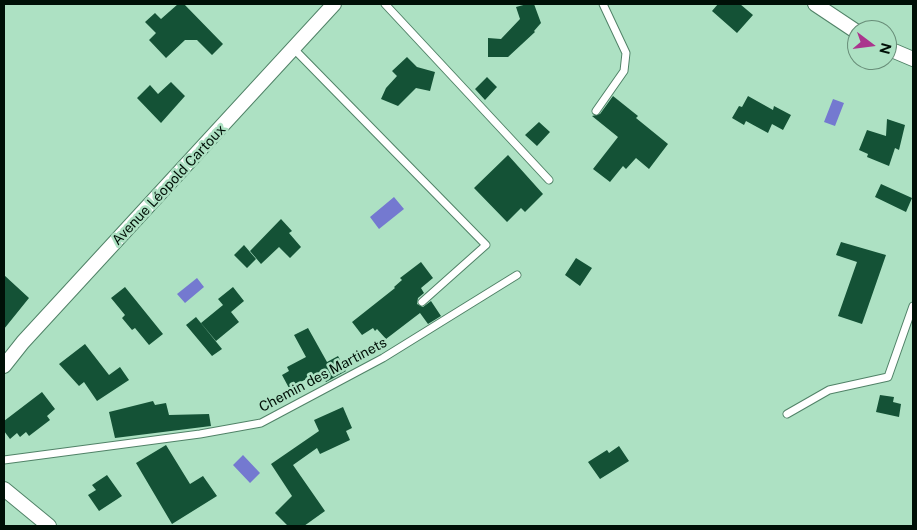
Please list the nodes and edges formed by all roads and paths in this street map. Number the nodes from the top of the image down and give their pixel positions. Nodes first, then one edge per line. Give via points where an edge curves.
1 (334, 4) edge
2 (385, 4) edge
3 (603, 4) edge
4 (815, 4) edge
5 (847, 25) edge
6 (293, 48) junction
7 (897, 52) edge
8 (913, 59) edge
9 (596, 111) dead end
10 (549, 180) dead end
11 (516, 275) dead end
12 (422, 302) dead end
13 (913, 306) edge
14 (4, 366) edge
15 (787, 414) dead end
16 (4, 460) edge
17 (4, 489) edge
18 (49, 526) edge

1 - 6 street, Avenue Léopold Cartoux
2 - 10 lane
3 - 9 lane via 626,53 624,71
4 - 5 street
6 - 12 lane via 486,245
6 - 14 street, Avenue Léopold Cartoux
7 - 8 street
11 - 16 lane, Chemin des Martinets via 383,358 261,423
13 - 15 lane via 888,377 829,390
17 - 18 street

